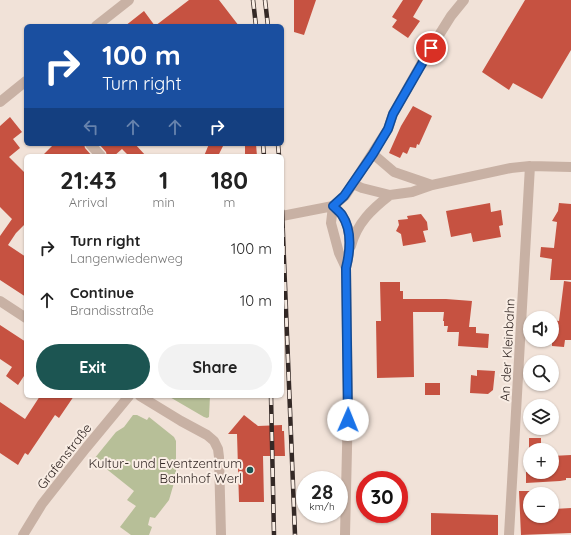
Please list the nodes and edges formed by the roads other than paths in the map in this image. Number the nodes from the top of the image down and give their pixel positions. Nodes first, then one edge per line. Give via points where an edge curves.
1 (129, 0) edge
2 (464, 0) edge
3 (99, 24) edge
4 (24, 83) edge
5 (0, 102) edge
6 (92, 146) edge
7 (99, 154) edge
8 (373, 154) junction
9 (530, 166) junction
10 (571, 167) edge
11 (354, 184) junction
12 (432, 185) junction
13 (390, 195) junction
14 (333, 206) junction
15 (284, 216) edge
16 (349, 253) junction
17 (346, 268) junction
18 (0, 301) edge
19 (24, 317) edge
20 (127, 398) edge
21 (143, 398) edge
22 (23, 535) edge
23 (221, 535) edge
24 (345, 535) edge
25 (509, 535) edge

1 - 3 street
2 - 8 street via 424,59
4 - 5 street
6 - 7 street
8 - 11 street
8 - 12 street via 394,172
9 - 10 street
9 - 12 street
9 - 25 street, An der Kleinbahn
11 - 13 street
11 - 14 street
12 - 13 street via 412,192
13 - 16 street via 360,223
14 - 15 street
14 - 16 street via 342,215 347,226
14 - 17 street via 331,223
16 - 17 street
17 - 24 street via 348,406
18 - 19 street
20 - 22 street, Grafenstraße via 42,504
21 - 23 street via 214,440 219,457

